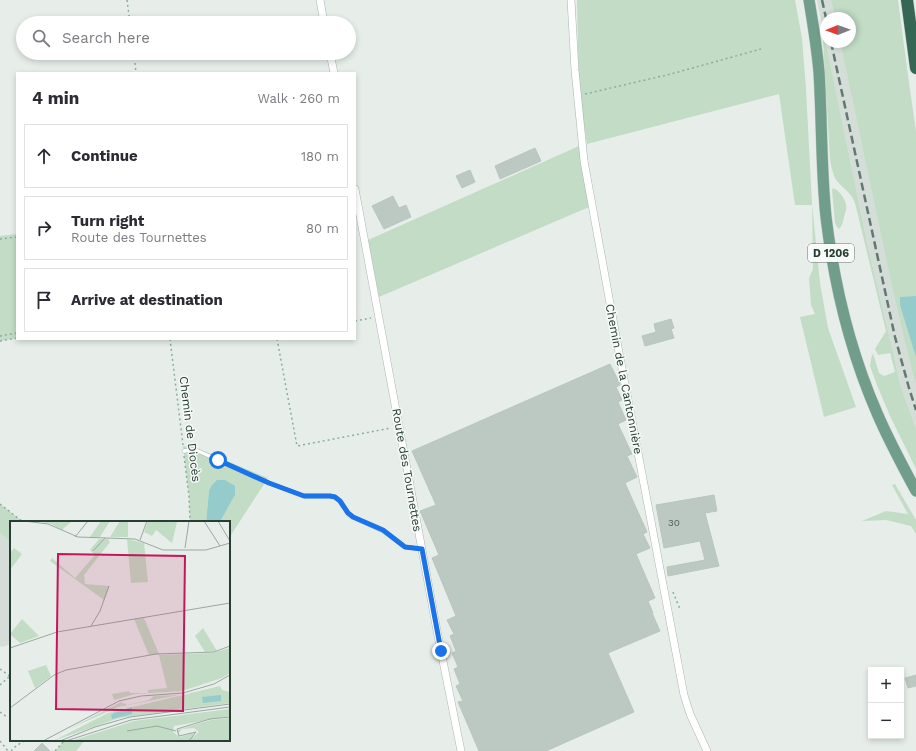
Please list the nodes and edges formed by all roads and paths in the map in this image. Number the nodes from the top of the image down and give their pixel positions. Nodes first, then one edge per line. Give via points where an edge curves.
1 (127, 0) edge
2 (320, 0) edge
3 (572, 0) edge
4 (809, 0) edge
5 (907, 0) edge
6 (129, 16) edge
7 (323, 16) edge
8 (761, 49) dead end
9 (135, 60) edge
10 (331, 60) edge
11 (916, 68) edge
12 (136, 72) edge
13 (334, 72) edge
14 (577, 96) junction
15 (356, 194) edge
16 (16, 237) edge
17 (0, 239) edge
18 (379, 316) junction
19 (356, 321) edge
20 (16, 334) edge
21 (0, 336) edge
22 (16, 338) edge
23 (0, 340) edge
24 (170, 340) edge
25 (276, 340) edge
26 (399, 426) junction
27 (184, 451) junction
28 (916, 491) edge
29 (0, 504) edge
30 (22, 521) edge
31 (190, 521) edge
32 (422, 549) junction
33 (673, 592) dead end
34 (680, 609) dead end
35 (0, 669) edge
36 (10, 677) edge
37 (0, 685) edge
38 (0, 712) edge
39 (7, 717) dead end
40 (0, 741) edge
41 (24, 741) edge
42 (64, 741) edge
43 (3, 744) junction
44 (0, 747) edge
45 (8, 751) edge
46 (11, 751) edge
47 (55, 751) edge
48 (461, 751) edge
49 (708, 751) edge

1 - 6 path
2 - 7 street
3 - 14 street, Chemin de la Cantonnière
4 - 28 main road, D 1206 via 819,73 826,215 840,300 871,399
5 - 11 highway
8 - 14 path
9 - 12 path
10 - 13 street
14 - 49 street, Chemin de la Cantonnière via 584,161 684,695
15 - 18 street, Route des Tournettes
16 - 17 path
18 - 19 path
18 - 26 street, Route des Tournettes
20 - 21 path
22 - 23 path
24 - 27 path, Chemin de Diocès
25 - 26 path via 297,446
26 - 32 street, Route des Tournettes
27 - 31 path, Chemin de Diocès
27 - 32 lane via 196,450 304,496 335,497 353,517 383,530 405,547
29 - 30 path
32 - 48 street, Route des Tournettes
33 - 34 path
35 - 36 path
36 - 37 path
38 - 39 path
40 - 43 path
41 - 46 path
42 - 47 path
43 - 44 path
43 - 45 path

